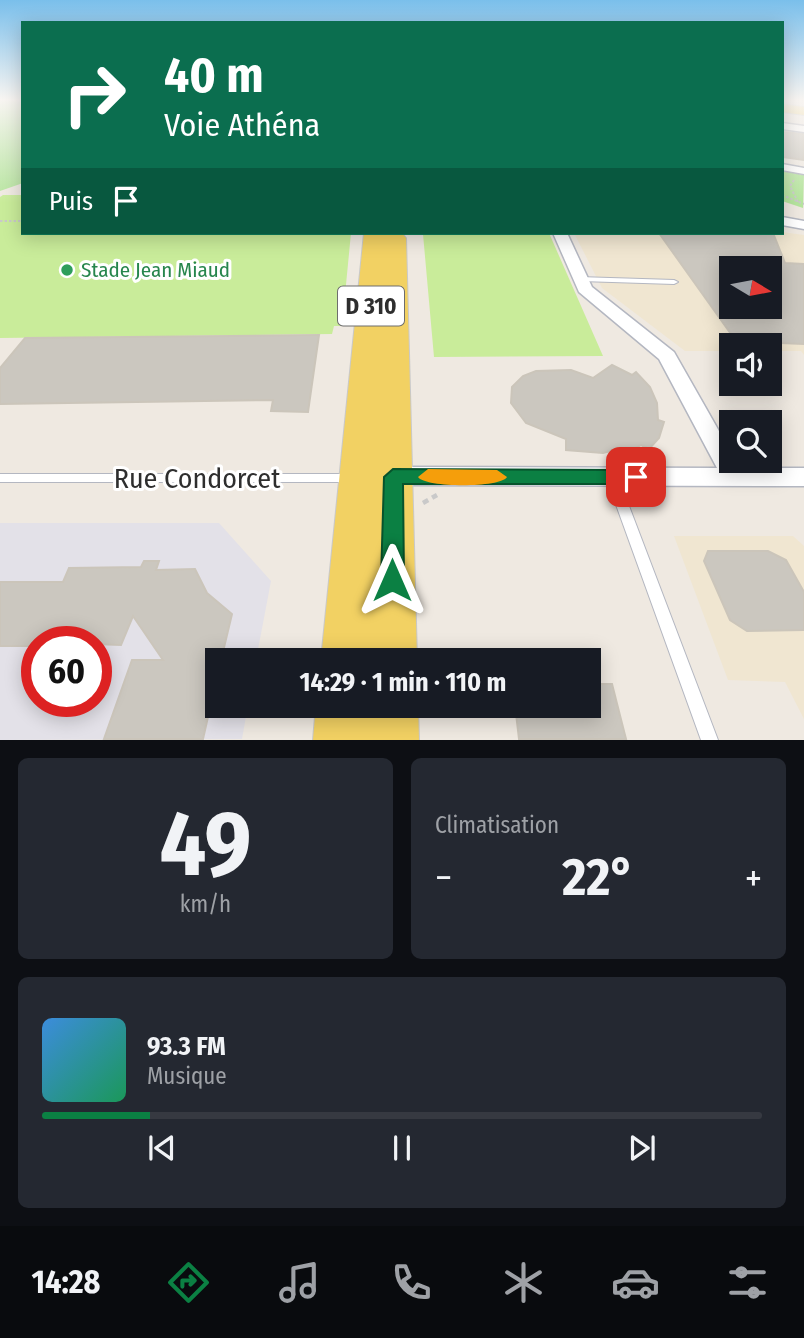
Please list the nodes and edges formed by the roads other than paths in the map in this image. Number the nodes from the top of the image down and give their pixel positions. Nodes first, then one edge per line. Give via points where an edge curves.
1 (784, 168) edge
2 (803, 175) edge
3 (784, 176) edge
4 (784, 221) edge
5 (804, 225) edge
6 (375, 235) edge
7 (395, 235) edge
8 (561, 235) edge
9 (581, 279) junction
10 (674, 282) dead end
11 (376, 477) junction
12 (612, 477) junction
13 (733, 477) junction
14 (804, 477) edge
15 (0, 478) edge
16 (348, 648) edge
17 (391, 648) edge
18 (342, 718) edge
19 (391, 718) edge
20 (341, 740) edge
21 (391, 740) edge
22 (710, 740) edge

1 - 2 street
2 - 3 street
4 - 5 street
6 - 11 main road, D 310
7 - 11 main road, D 310
8 - 9 street
9 - 10 lane
9 - 13 street via 585,289 667,356
11 - 12 street
11 - 15 lane, Rue Condorcet
11 - 16 main road, D 310
11 - 17 main road, D 310
12 - 13 street
12 - 22 lane
13 - 14 street
18 - 20 main road
19 - 21 main road

